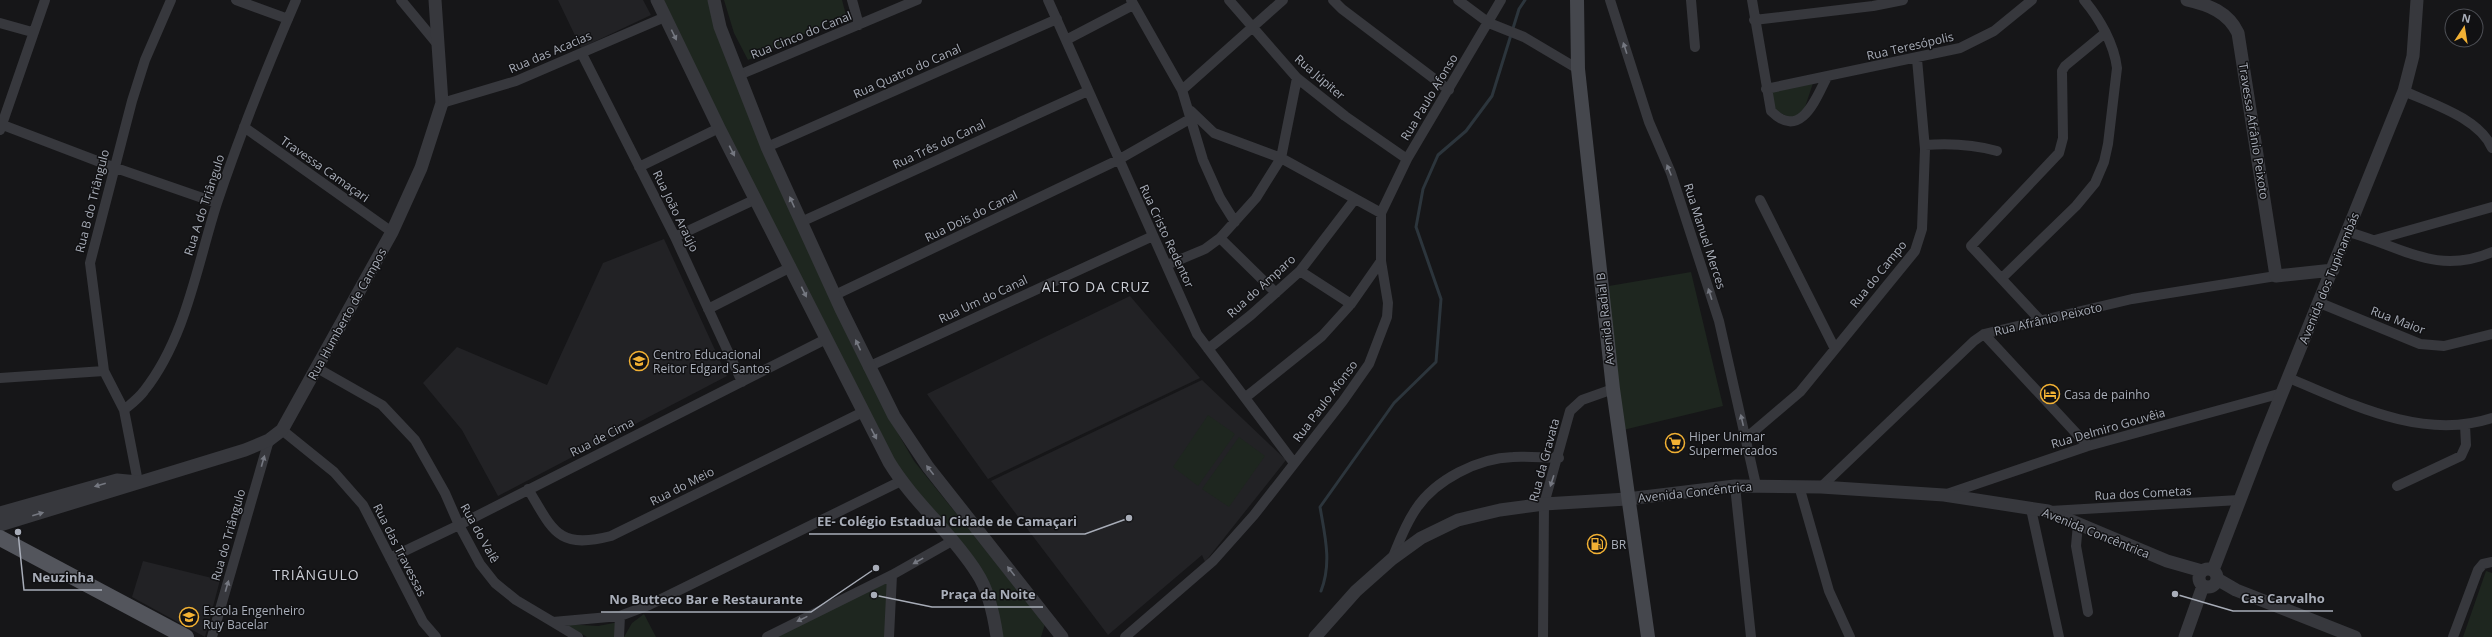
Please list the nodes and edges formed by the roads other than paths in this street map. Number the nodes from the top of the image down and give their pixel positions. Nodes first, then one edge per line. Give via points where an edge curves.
1 (45, 0) edge
2 (171, 0) edge
3 (236, 0) edge
4 (296, 0) edge
5 (401, 0) edge
6 (435, 0) edge
7 (657, 0) edge
8 (714, 0) edge
9 (852, 0) edge
10 (916, 0) edge
11 (1048, 0) edge
12 (1229, 0) edge
13 (1283, 0) edge
14 (1333, 0) edge
15 (1458, 0) edge
16 (1501, 0) edge
17 (1577, 0) edge
18 (1610, 0) edge
19 (1691, 0) edge
20 (1752, 0) edge
21 (1903, 0) edge
22 (2032, 0) edge
23 (2084, 0) edge
24 (2187, 0) edge
25 (2417, 0) edge
26 (2203, 2) edge
27 (1132, 3) edge
28 (665, 17) junction
29 (288, 19) junction
30 (1057, 19) junction
31 (1754, 20) junction
32 (1489, 22) junction
33 (0, 23) edge
34 (859, 25) junction
35 (1251, 28) junction
36 (32, 32) junction
37 (2105, 33) junction
38 (1066, 40) junction
39 (1695, 47) dead end
40 (440, 48) junction
41 (582, 54) junction
42 (1917, 59) junction
43 (1578, 69) junction
44 (739, 75) junction
45 (1827, 77) junction
46 (1297, 78) junction
47 (1766, 89) junction
48 (1182, 90) junction
49 (1449, 90) junction
50 (1088, 91) junction
51 (2404, 91) junction
52 (442, 103) junction
53 (1191, 114) junction
54 (1, 126) edge
55 (244, 127) junction
56 (719, 128) junction
57 (1925, 145) junction
58 (767, 147) junction
59 (2492, 148) edge
60 (1997, 151) dead end
61 (1281, 158) junction
62 (1407, 159) junction
63 (1118, 160) junction
64 (114, 167) junction
65 (639, 167) junction
66 (756, 199) junction
67 (1355, 199) junction
68 (1760, 200) dead end
69 (217, 203) junction
70 (2492, 207) edge
71 (1381, 213) junction
72 (801, 222) junction
73 (1235, 222) junction
74 (392, 232) junction
75 (2348, 232) junction
76 (1153, 236) junction
77 (676, 237) junction
78 (1220, 238) junction
79 (2375, 240) junction
80 (2492, 252) edge
81 (1381, 261) junction
82 (1166, 265) junction
83 (791, 267) junction
84 (2333, 270) junction
85 (1300, 271) junction
86 (2276, 276) junction
87 (2002, 278) junction
88 (1276, 293) junction
89 (835, 295) junction
90 (2320, 303) junction
91 (1351, 304) junction
92 (708, 309) junction
93 (2039, 319) junction
94 (1984, 334) junction
95 (2492, 334) edge
96 (826, 339) junction
97 (1208, 349) junction
98 (1835, 349) junction
99 (868, 367) junction
100 (316, 368) junction
101 (104, 371) junction
102 (0, 378) edge
103 (2289, 378) junction
104 (742, 382) junction
105 (1613, 389) junction
106 (2282, 393) junction
107 (1246, 397) junction
108 (124, 410) junction
109 (863, 412) junction
110 (2492, 418) edge
111 (2465, 425) junction
112 (282, 430) junction
113 (1746, 438) junction
114 (269, 440) junction
115 (2088, 446) junction
116 (1559, 458) junction
117 (1294, 463) junction
118 (901, 481) junction
119 (138, 482) junction
120 (1756, 485) junction
121 (1735, 486) junction
122 (1799, 486) junction
123 (2396, 486) dead end
124 (1821, 487) junction
125 (528, 489) junction
126 (1944, 495) junction
127 (1627, 499) junction
128 (2239, 500) junction
129 (1544, 504) junction
130 (2031, 509) junction
131 (2048, 511) junction
132 (0, 513) edge
133 (0, 524) edge
134 (2078, 524) junction
135 (459, 525) junction
136 (0, 538) edge
137 (952, 541) junction
138 (390, 558) junction
139 (1392, 560) junction
140 (2492, 562) edge
141 (892, 575) junction
142 (2208, 578) junction
143 (2088, 612) dead end
144 (620, 616) junction
145 (553, 622) junction
146 (1050, 631) edge
147 (1132, 635) edge
148 (186, 637) edge
149 (212, 637) edge
150 (436, 637) edge
151 (578, 637) edge
152 (619, 637) edge
153 (767, 637) edge
154 (889, 637) edge
155 (997, 637) edge
156 (1062, 637) edge
157 (1315, 637) edge
158 (1543, 637) edge
159 (1648, 637) edge
160 (1751, 637) edge
161 (1850, 637) edge
162 (2058, 637) edge
163 (2184, 637) edge
164 (2355, 637) edge
165 (2453, 637) edge

1 - 36 street
2 - 64 street, Rua B do Triângulo via 145,60
3 - 29 street
4 - 29 street, Rua A do Triângulo
5 - 40 street
6 - 40 street, Rua Humberto de Campos
7 - 28 street
8 - 44 street via 720,27
9 - 34 street
10 - 34 street, Rua Cinco do Canal
11 - 30 street, Rua Cristo Redentor
12 - 35 street, Rua Júpiter
13 - 35 street
14 - 49 street via 1342,10
15 - 32 street
16 - 32 street, Rua Paulo Afonso
17 - 43 main road, Avenida Radial B
113 -> 18 street, Rua Manuel Merces via 1719,321 1671,173 1649,122
19 - 39 street
20 - 31 street
21 - 31 street
22 - 42 street, Rua Teresópolis via 1994,32 1960,48
23 - 37 street
24 - 26 street, Travessa Afrânio Peixoto
25 - 51 street, Avenida dos Tupinambás via 2413,56
26 - 86 street, Travessa Afrânio Peixoto via 2227,17 2238,34
27 - 38 street
27 - 48 street
28 - 41 street, Rua das Acacias
28 -> 56 street
29 - 55 street, Rua A do Triângulo
30 - 38 street, Rua Cristo Redentor
30 - 58 street, Rua Quatro do Canal
31 - 47 street
32 - 43 street via 1524,37
32 - 49 street, Rua Paulo Afonso
33 - 36 street
34 - 44 street, Rua Cinco do Canal
35 - 46 street, Rua Júpiter
35 - 48 street
36 - 54 street
37 - 87 street via 2115,55 2117,68 2104,162 2095,183 2076,206
37 - 87 street via 2062,71 2063,138 2059,153 1972,244 1971,249
38 - 50 street, Rua Cristo Redentor
40 - 52 street, Rua Humberto de Campos
41 - 52 street, Rua das Acacias via 516,81
41 - 65 street, Rua João Araújo
42 - 45 street, Rua Teresópolis
42 - 57 street, Rua do Campo
43 - 105 main road, Avenida Radial B
44 - 58 street
45 - 47 street, Rua Teresópolis
45 - 47 street via 1809,112 1796,120 1785,120 1774,114 1769,108
46 - 61 street
46 - 62 street, Rua Júpiter via 1345,116
48 - 53 street
49 - 62 street, Rua Paulo Afonso
50 - 63 street, Rua Cristo Redentor
50 - 72 street, Rua Três do Canal
51 - 59 street via 2480,129
51 - 75 street, Avenida dos Tupinambás
52 - 74 street, Rua Humberto de Campos via 421,168
53 - 61 street via 1214,133
53 - 63 street, Rua Dois do Canal
53 - 73 street via 1203,160 1220,198
54 - 64 street
55 - 69 street, Rua A do Triângulo
55 - 74 street, Travessa Camaçari
56 - 65 street
56 -> 66 street
57 - 60 street via 1974,144
57 - 98 street, Rua do Campo via 1922,229 1915,251
72 -> 58 street
61 - 67 street
61 - 73 street via 1256,198
62 - 71 street, Rua Paulo Afonso
63 - 76 street, Rua Cristo Redentor
63 - 89 street, Rua Dois do Canal
64 - 69 street
64 - 101 street, Rua B do Triângulo via 90,263
65 - 77 street, Rua João Araújo
66 - 77 street
66 - 83 street
67 - 71 street
67 - 85 street, Rua do Amparo
68 - 98 street
69 - 108 street, Rua A do Triângulo via 181,321 166,357 144,392
70 - 79 street
71 - 81 street, Rua Paulo Afonso
72 - 89 street
73 - 78 street
74 - 100 street, Rua Humberto de Campos
75 - 79 street
75 - 84 street, Avenida dos Tupinambás
76 - 82 street, Rua Cristo Redentor
76 - 99 street, Rua Um do Canal
77 - 92 street, Rua João Araújo
78 - 82 street via 1205,249
78 - 88 street
79 - 80 street via 2422,258 2449,263
81 - 91 street
81 - 117 street, Rua Paulo Afonso via 1388,303 1382,334 1369,364
82 - 97 street, Rua Cristo Redentor via 1197,334
83 - 92 street
83 -> 96 street
84 - 86 street, Rua Afrânio Peixoto
84 - 90 street, Avenida dos Tupinambás
85 - 88 street, Rua do Amparo
85 - 91 street
86 - 93 street, Rua Afrânio Peixoto via 2132,299
87 - 93 street
88 - 97 street, Rua do Amparo
99 -> 89 street
90 - 95 street, Rua Maior via 2420,344 2444,346
90 - 103 street, Avenida dos Tupinambás
91 - 107 street via 1322,336
92 - 104 street, Rua João Araújo
93 - 94 street, Rua Afrânio Peixoto
94 - 115 street
94 - 124 street, Rua Afrânio Peixoto
96 - 104 street, Rua de Cima
96 - 109 street
97 - 107 street, Rua Cristo Redentor
98 - 113 street, Rua do Campo via 1800,392
146 -> 99 street via 924,461 894,416
100 - 112 street, Rua Humberto de Campos
100 - 135 street, Rua do Valê via 382,405 415,440 445,493
101 - 102 street
101 - 108 street, Rua B do Triângulo
103 - 106 street, Avenida dos Tupinambás
103 - 111 street via 2360,408 2415,423
104 - 125 street, Rua de Cima
105 - 116 street, Rua da Gravata via 1582,400 1573,408
105 - 127 main road, Avenida Radial B
106 - 115 street, Rua Delmiro Gouvêia
106 - 128 street, Avenida dos Tupinambás
107 - 117 street, Rua Cristo Redentor
108 - 119 street, Rua B do Triângulo
109 -> 118 street
109 - 125 street, Rua do Meio via 610,536 594,540 582,541 561,536 552,528
110 - 111 street
111 - 123 street via 2466,445 2461,456
112 - 114 street, Rua Humberto de Campos
112 - 138 street, Rua das Travessas via 334,472 363,505
113 - 120 street, Rua Manuel Merces
114 - 119 street, Rua Humberto de Campos via 245,450
149 -> 114 street, Rua do Triângulo
115 - 126 street, Rua Delmiro Gouvêia
116 -> 129 street, Rua da Gravata
116 - 139 street via 1512,456 1465,467 1441,484 1416,508 1402,532
117 - 147 street, Rua Paulo Afonso via 1254,515 1213,561
118 - 137 street
118 - 144 street via 649,605
119 -> 132 street, Rua Humberto de Campos via 117,480
133 -> 119 street, Rua Humberto de Campos via 122,490
120 - 121 street, Avenida Concêntrica
120 - 122 street, Avenida Concêntrica
121 - 127 street, Avenida Concêntrica
121 - 160 street
122 - 124 street, Avenida Concêntrica
122 - 161 street via 1830,590
124 - 126 street, Avenida Concêntrica
125 - 135 street, Rua de Cima
126 - 130 street, Avenida Concêntrica
127 - 129 street, Avenida Concêntrica
127 - 159 main road, Avenida Radial B
128 - 131 street, Rua dos Cometas
128 - 142 street, Avenida dos Tupinambás
129 - 139 street, Avenida Concêntrica via 1500,510 1458,520 1422,538
129 - 158 street, Rua da Gravata
130 - 131 street, Avenida Concêntrica
130 - 162 street
131 - 134 street, Avenida Concêntrica
134 - 142 street, Avenida Concêntrica
134 - 143 street via 2076,546
135 - 138 street, Rua de Cima
135 - 145 street, Rua do Valê via 480,564 495,582 516,600
136 - 148 main road
137 -> 141 street
137 - 155 street via 978,574 994,615
138 - 150 street, Rua das Travessas via 423,622
139 - 157 street, Avenida Concêntrica via 1356,591
140 - 165 street via 2483,564 2478,570
141 -> 153 street
141 - 154 street
142 - 163 street, Avenida dos Tupinambás
142 - 164 street, Avenida Concêntrica
144 - 145 street
144 - 152 street
145 - 151 street, Rua do Valê
146 - 156 street

